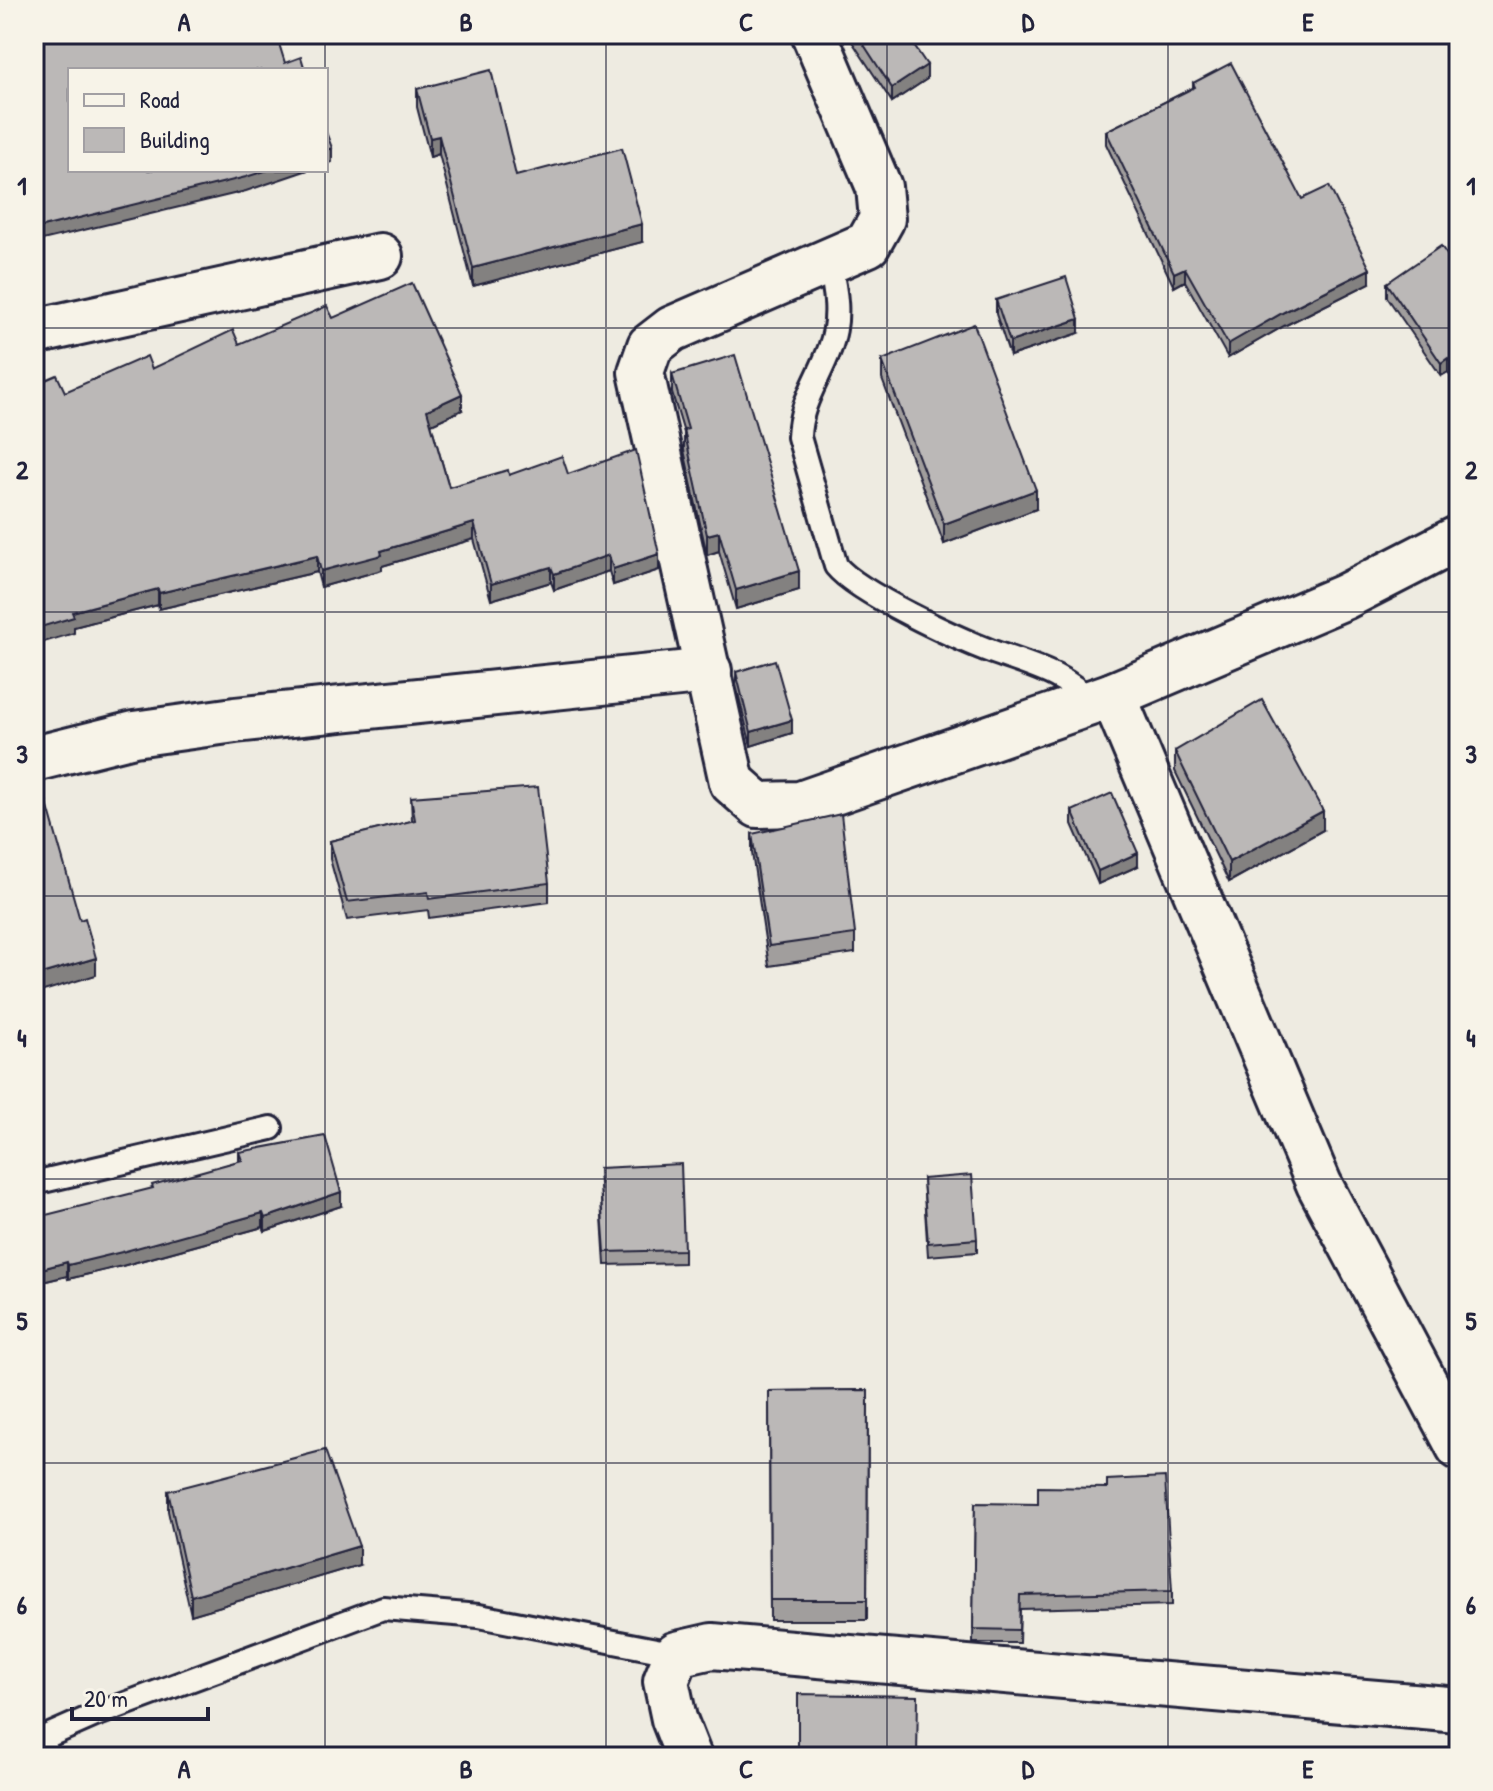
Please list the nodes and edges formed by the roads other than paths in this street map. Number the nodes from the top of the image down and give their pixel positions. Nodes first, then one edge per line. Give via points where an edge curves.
1 (814, 34) edge
2 (380, 256) dead end
3 (829, 261) junction
4 (34, 332) edge
5 (1459, 538) edge
6 (709, 671) junction
7 (1102, 699) junction
8 (34, 759) edge
9 (271, 1128) dead end
10 (34, 1183) edge
11 (1459, 1447) edge
12 (677, 1654) junction
13 (1459, 1710) edge
14 (34, 1742) edge
15 (34, 1750) edge
16 (37, 1757) edge
17 (689, 1757) edge

1 - 3 street via 879,187 882,219 868,244
2 - 4 street
3 - 6 street via 672,329 650,346 641,372
3 - 7 lane via 838,297 831,346 800,419 799,437 836,566 849,579 911,613
5 - 7 street via 1344,597
6 - 7 street via 732,782 758,805 800,804
6 - 8 street via 235,720 134,734
7 - 11 street via 1319,1184
9 - 10 lane
12 - 13 street via 712,1646
12 - 14 lane via 479,1616 383,1608
12 - 17 street via 666,1681
15 - 16 street

